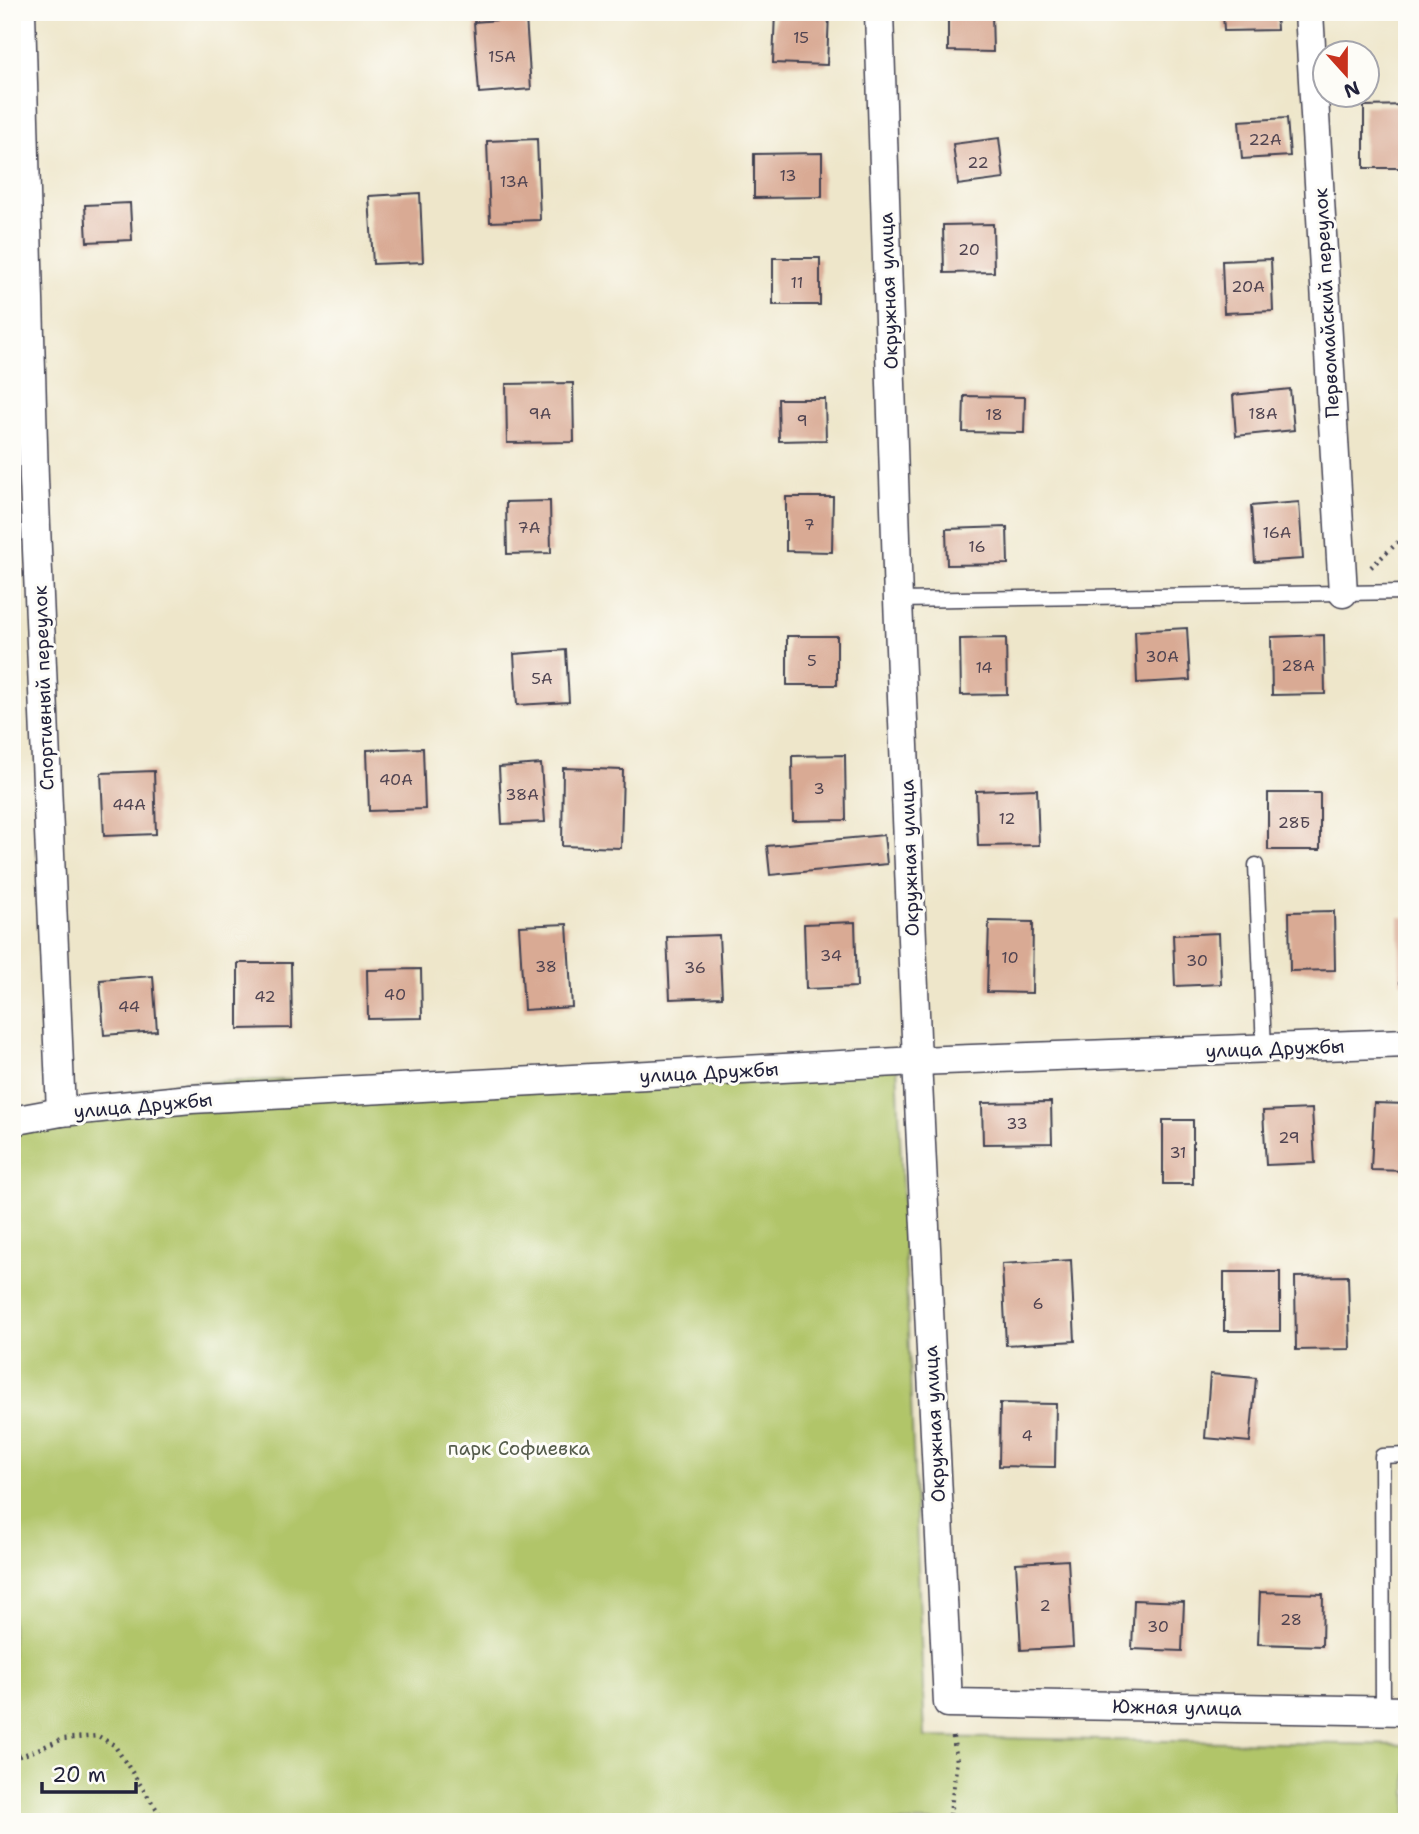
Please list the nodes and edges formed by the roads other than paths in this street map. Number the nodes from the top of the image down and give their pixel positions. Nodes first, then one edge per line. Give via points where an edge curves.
1 (21, 12) edge
2 (879, 12) edge
3 (1309, 12) edge
4 (1407, 592) edge
5 (1343, 593) junction
6 (898, 600) junction
7 (1256, 865) dead end
8 (1407, 1043) edge
9 (1264, 1048) junction
10 (917, 1061) junction
11 (61, 1112) junction
12 (12, 1121) edge
13 (1407, 1455) edge
14 (948, 1703) joint
15 (1395, 1711) edge

1 - 11 street, Спортивный переулок via 34,479
2 - 6 street, Окружная улица
3 - 5 street, Первомайский переулок
4 - 5 lane
5 - 6 lane
6 - 10 street, Окружная улица
7 - 9 lane
8 - 9 street, улица Дружбы
9 - 10 street, улица Дружбы
10 - 11 street, улица Дружбы via 191,1099
10 - 14 street, Окружная улица
11 - 12 street, улица Дружбы
13 - 15 lane via 1382,1456
14 - 15 street, Южная улица

